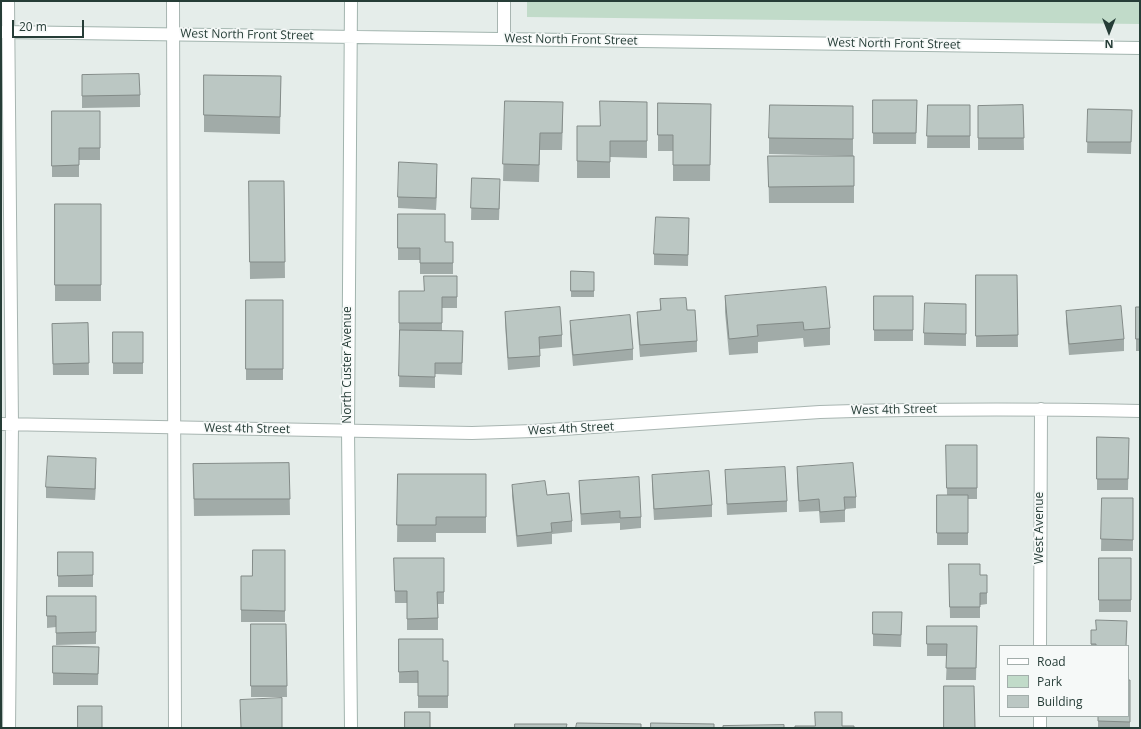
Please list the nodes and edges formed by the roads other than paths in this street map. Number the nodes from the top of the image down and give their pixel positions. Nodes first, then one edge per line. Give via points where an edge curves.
1 (8, 1) edge
2 (173, 1) edge
3 (351, 1) edge
4 (504, 1) edge
5 (5, 32) edge
6 (173, 34) junction
7 (351, 37) junction
8 (504, 39) junction
9 (1140, 48) edge
10 (1041, 409) junction
11 (1140, 411) edge
12 (6, 424) edge
13 (174, 428) junction
14 (348, 430) junction
15 (1040, 645) edge
16 (1040, 717) edge
17 (10, 728) edge
18 (175, 728) edge
19 (351, 728) edge
20 (1040, 728) edge

1 - 5 street
2 - 6 street
3 - 7 street, North Custer Avenue
4 - 8 street
5 - 6 street, West North Front Street
5 - 12 street
6 - 7 street, West North Front Street
6 - 13 street
7 - 8 street, West North Front Street
7 - 14 street, North Custer Avenue
8 - 9 street, West North Front Street
10 - 11 street, West 4th Street
10 - 14 street, West 4th Street via 820,412 533,431
10 - 15 street, West Avenue
12 - 13 street, West 4th Street
12 - 17 street
13 - 14 street, West 4th Street
13 - 18 street
14 - 19 street, North Custer Avenue
16 - 20 street

